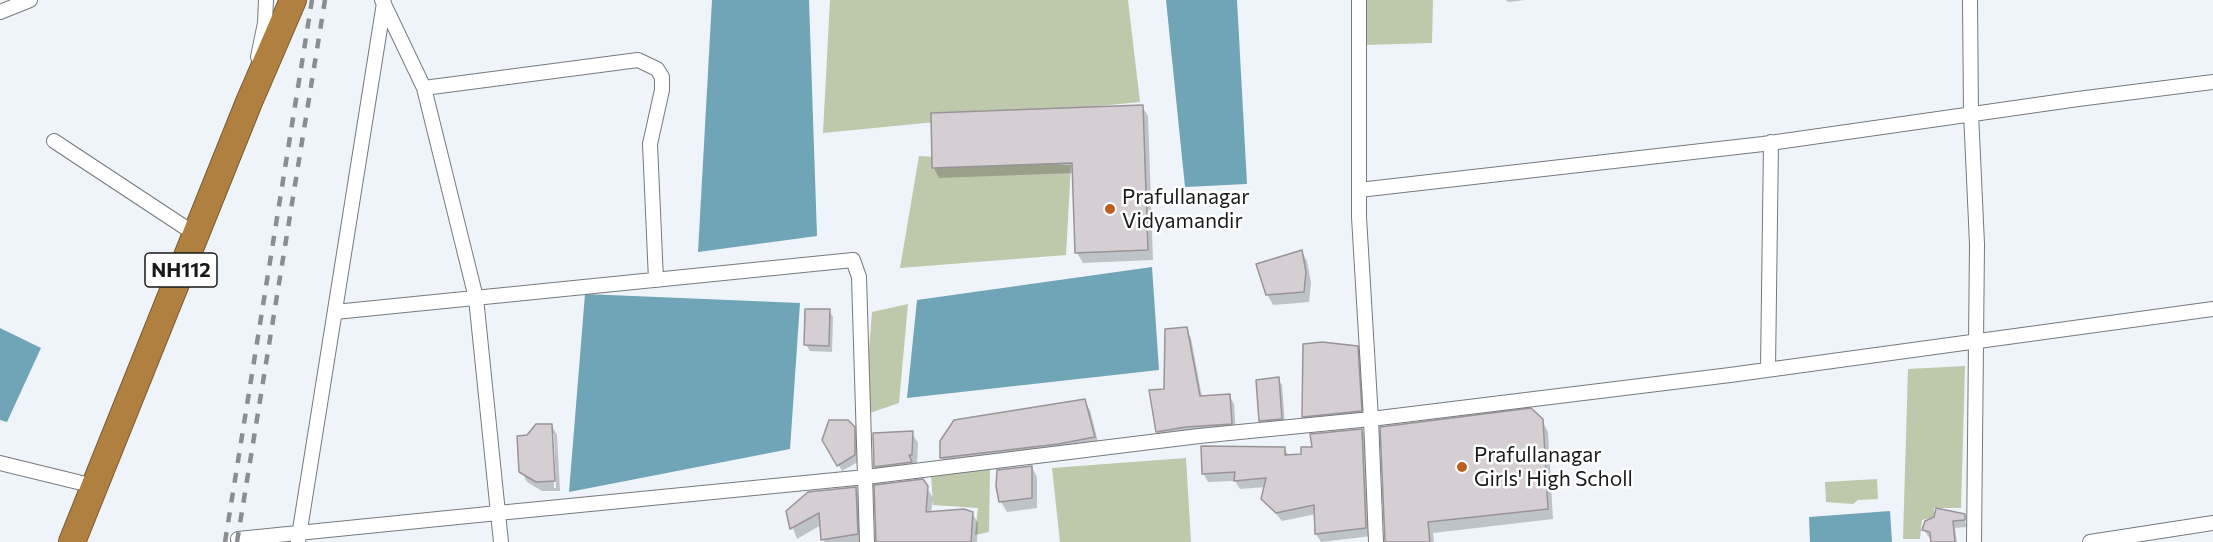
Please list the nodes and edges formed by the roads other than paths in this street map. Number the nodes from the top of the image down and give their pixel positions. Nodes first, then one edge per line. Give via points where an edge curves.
1 (30, 0) edge
2 (266, 0) edge
3 (293, 0) edge
4 (1359, 0) edge
5 (1970, 0) edge
6 (383, 2) edge
7 (0, 12) edge
8 (2213, 82) edge
9 (424, 88) junction
10 (249, 102) junction
11 (1971, 113) junction
12 (54, 141) dead end
13 (1771, 142) junction
14 (1359, 190) junction
15 (195, 234) junction
16 (656, 280) junction
17 (476, 298) junction
18 (2213, 309) edge
19 (335, 312) junction
20 (1977, 340) junction
21 (1768, 369) junction
22 (1371, 419) junction
23 (0, 463) edge
24 (866, 477) junction
25 (94, 486) junction
26 (498, 513) junction
27 (2213, 523) edge
28 (299, 537) edge
29 (238, 539) dead end
30 (72, 542) edge
31 (501, 542) edge
32 (867, 542) edge
33 (1376, 542) edge
34 (1974, 542) edge
35 (2090, 542) edge

1 - 7 street
2 - 10 street via 266,23
3 - 10 highway, NH112
4 - 14 street
5 - 11 street
6 - 9 street
6 - 19 street
8 - 11 street
9 - 16 street via 638,60 657,69 662,77 662,90 650,144
9 - 17 street
10 - 15 highway, NH112
11 - 13 street
11 - 20 street
12 - 15 street
13 - 14 street
13 - 21 street
14 - 22 street
15 - 25 highway, NH112
16 - 17 street
16 - 24 street via 853,260 859,277
17 - 19 street
17 - 26 street
18 - 20 street
19 - 28 street
20 - 21 street
20 - 34 street
21 - 22 street
22 - 24 street
22 - 33 street
23 - 25 street
24 - 26 street
24 - 32 street
25 - 30 highway, NH112
26 - 28 street
26 - 31 street
27 - 35 street
28 - 29 street

